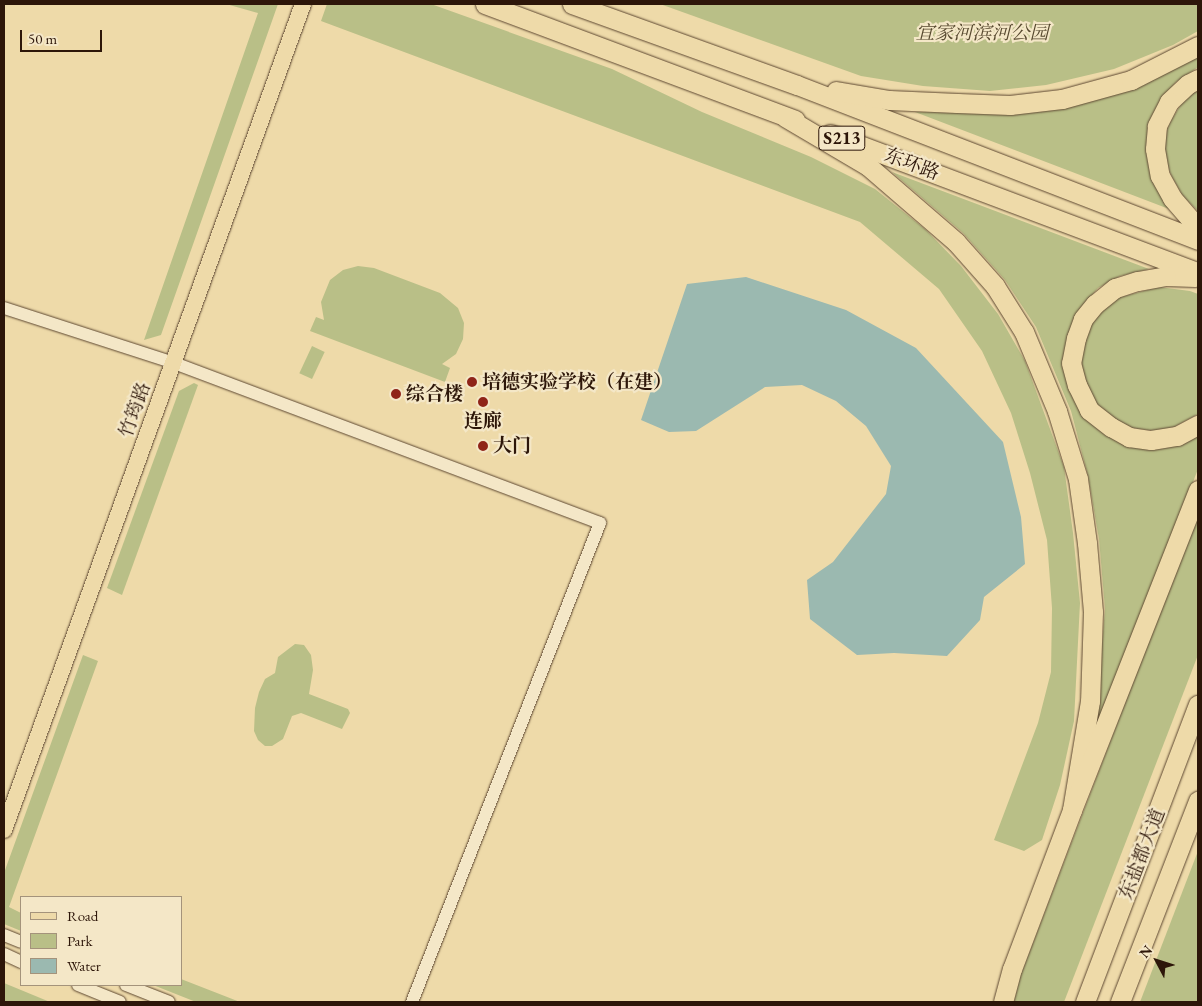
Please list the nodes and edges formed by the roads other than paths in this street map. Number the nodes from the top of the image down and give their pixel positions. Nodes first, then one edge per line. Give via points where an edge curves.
1 (303, 4) edge
2 (485, 4) edge
3 (572, 4) edge
4 (1198, 46) edge
5 (1198, 79) edge
6 (797, 85) junction
7 (785, 116) junction
8 (1088, 197) junction
9 (1076, 225) junction
10 (1198, 228) edge
11 (1198, 240) edge
12 (1198, 272) edge
13 (1198, 277) edge
14 (4, 308) edge
15 (174, 363) junction
16 (1198, 424) edge
17 (1198, 490) edge
18 (1198, 705) edge
19 (1198, 802) edge
20 (1072, 810) junction
21 (4, 830) edge
22 (4, 935) edge
23 (20, 942) edge
24 (4, 954) edge
25 (20, 962) edge
26 (1012, 970) junction
27 (80, 986) edge
28 (129, 986) edge
29 (120, 1002) edge
30 (169, 1002) edge
31 (412, 1002) edge
32 (998, 1002) edge
33 (1003, 1002) edge
34 (1085, 1002) edge
35 (1120, 1002) edge

1 - 15 main road, 竹筠路
2 - 7 highway, 东环路 / S213
3 - 6 highway, 东环路 / S213
4 - 6 highway via 1131,80 1062,99 1010,104 889,100
5 - 10 highway via 1169,102 1157,126 1155,149 1160,176 1172,198
6 - 8 highway, 东环路 / S213
7 - 9 highway, 东环路 / S213
7 - 20 highway via 868,166 956,242 995,286 1024,332 1057,411 1078,479 1093,612 1090,701
8 - 9 highway
8 - 11 highway, 东环路 / S213
9 - 12 highway, 东环路 / S213
13 - 16 highway via 1166,276 1115,288 1083,318 1071,363 1076,385 1089,410 1129,437 1151,440 1177,436
14 - 15 street
15 - 21 main road, 竹筠路
15 - 31 street via 600,523
17 - 20 highway
18 - 34 highway, 东盐都大道
19 - 35 highway, 东盐都大道
20 - 26 highway
22 - 23 street
24 - 25 street
26 - 32 highway
26 - 33 highway
27 - 29 street
28 - 30 street

